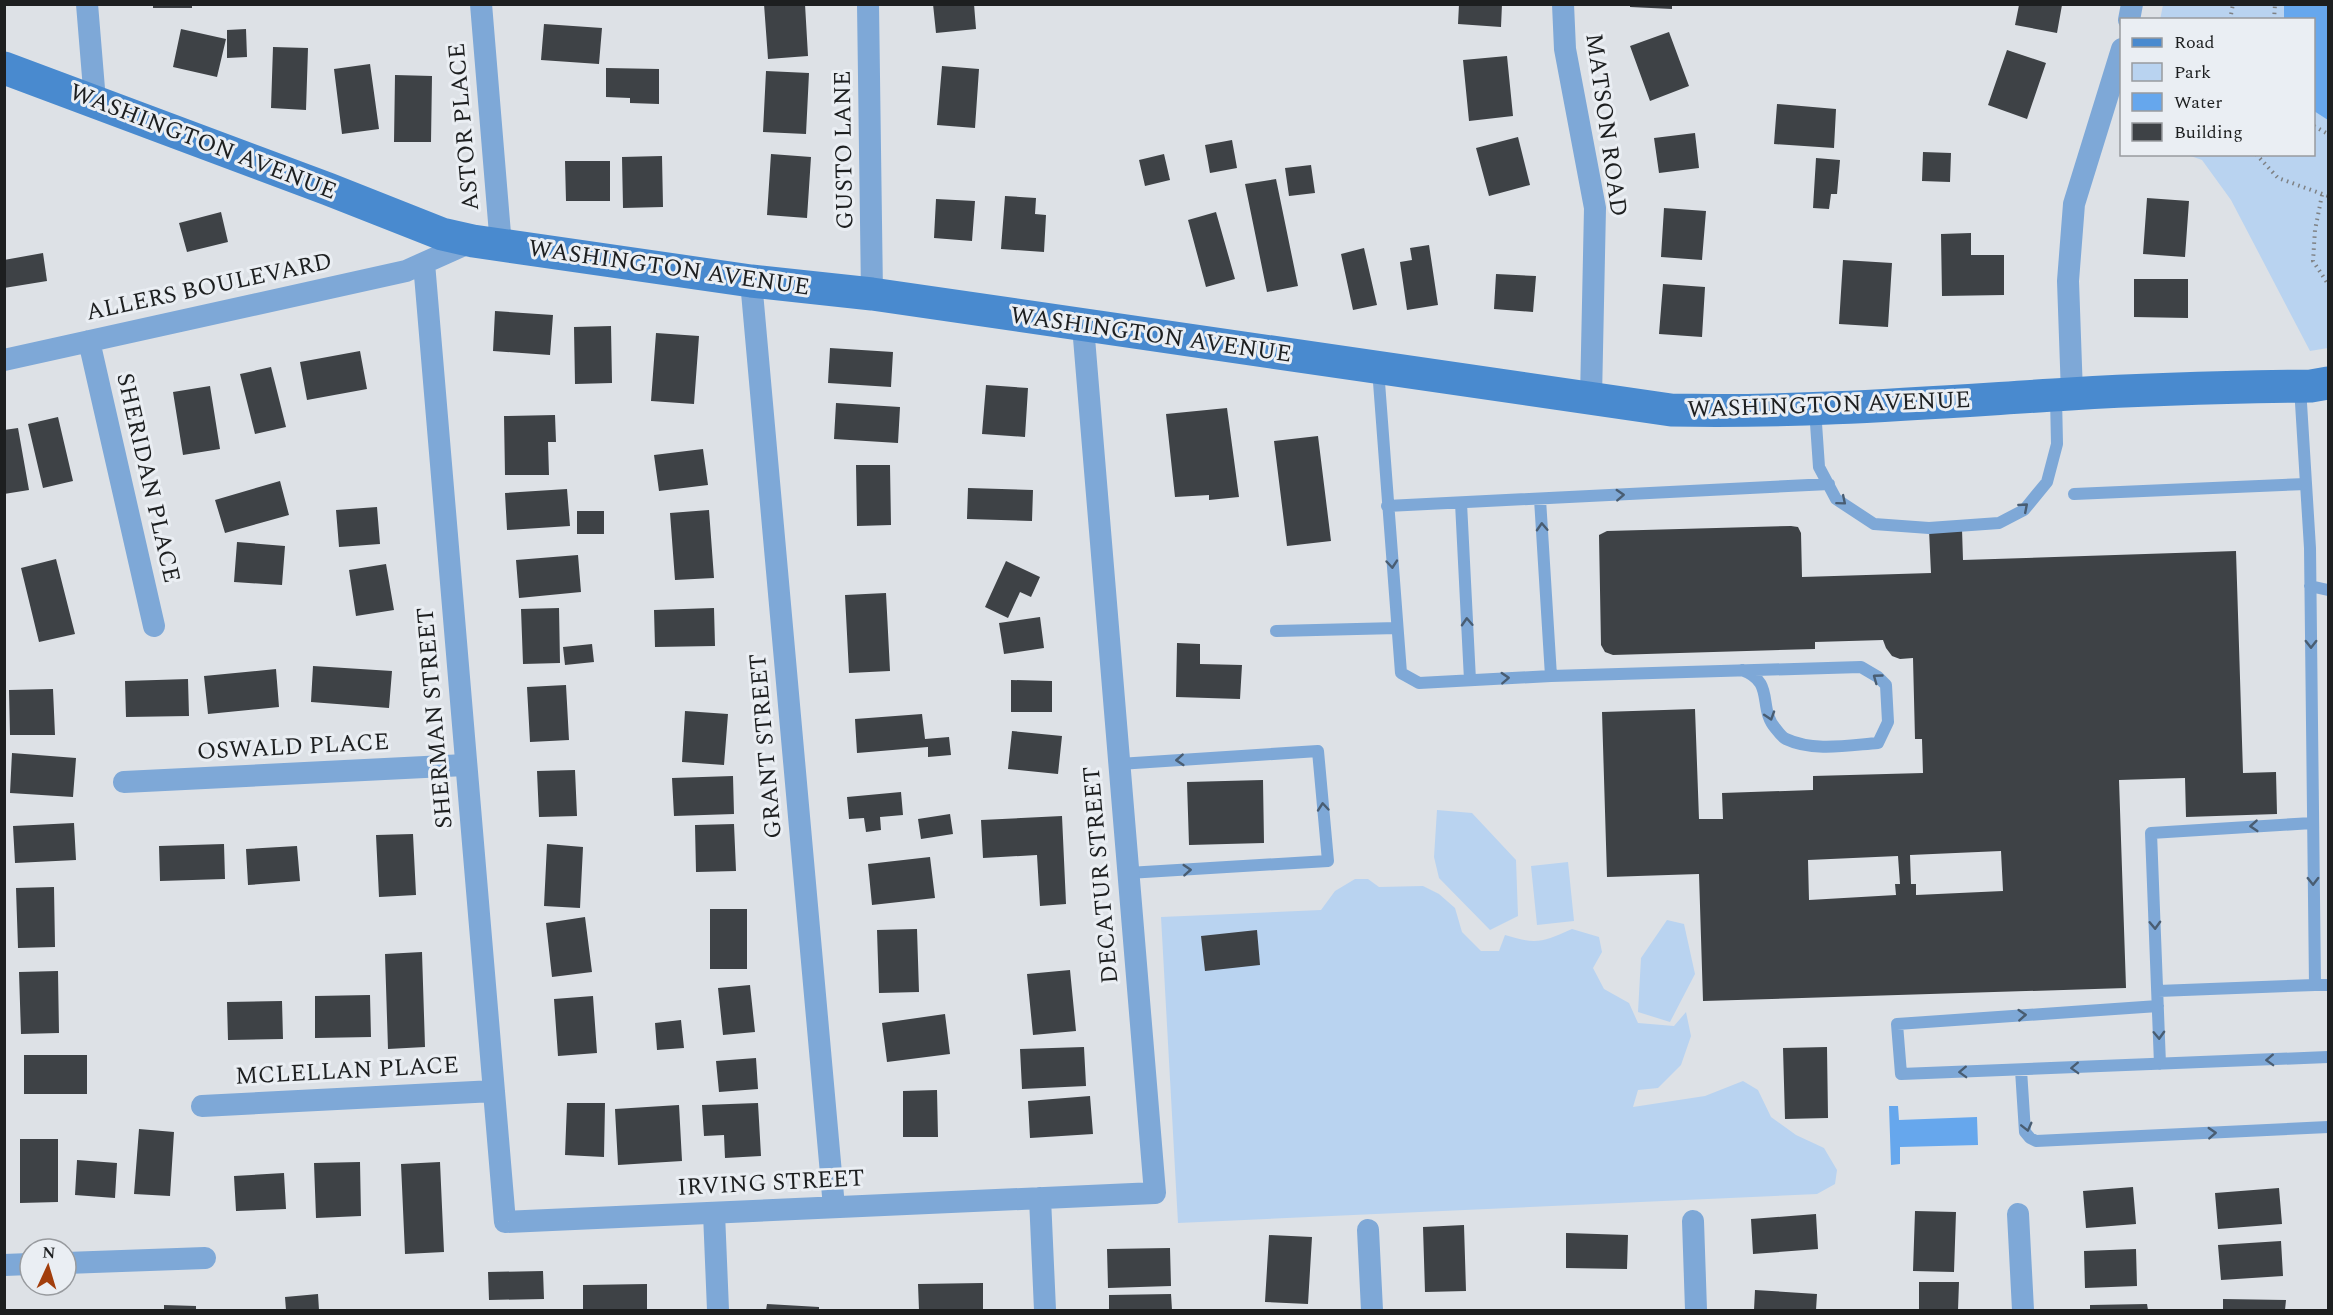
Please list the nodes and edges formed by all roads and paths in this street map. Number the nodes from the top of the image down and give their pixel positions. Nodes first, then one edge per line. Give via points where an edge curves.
1 (87, 4) edge
2 (481, 4) edge
3 (868, 4) edge
4 (1563, 4) edge
5 (2120, 52) edge
6 (4, 68) edge
7 (94, 101) junction
8 (2258, 156) edge
9 (2322, 195) junction
10 (2328, 196) edge
11 (487, 243) junction
12 (424, 263) junction
13 (751, 281) junction
14 (2328, 284) edge
15 (872, 294) junction
16 (1083, 326) junction
17 (89, 341) junction
18 (4, 360) edge
19 (1378, 368) junction
20 (2314, 385) edge
21 (2064, 394) junction
22 (1591, 398) junction
23 (1815, 408) junction
24 (2306, 483) junction
25 (1829, 484) junction
26 (2074, 494) dead end
27 (1540, 499) junction
28 (1461, 502) junction
29 (1387, 506) junction
30 (2310, 586) junction
31 (2328, 590) edge
32 (154, 626) dead end
33 (1397, 628) junction
34 (1276, 631) dead end
35 (1742, 670) junction
36 (1551, 676) junction
37 (1470, 680) junction
38 (1119, 764) junction
39 (465, 765) junction
40 (124, 782) dead end
41 (2312, 823) junction
42 (1128, 873) junction
43 (2315, 985) junction
44 (2328, 985) edge
45 (2158, 991) junction
46 (2158, 1006) junction
47 (2328, 1057) edge
48 (2160, 1064) junction
49 (2021, 1070) junction
50 (494, 1091) junction
51 (202, 1106) dead end
52 (2328, 1127) edge
53 (1040, 1198) junction
54 (834, 1207) junction
55 (714, 1213) junction
56 (2019, 1214) dead end
57 (1693, 1221) dead end
58 (505, 1222) joint
59 (1368, 1230) dead end
60 (205, 1258) dead end
61 (78, 1263) edge
62 (718, 1311) edge
63 (1045, 1311) edge
64 (1372, 1311) edge
65 (1696, 1311) edge
66 (2023, 1311) edge

1 - 7 street
2 - 11 street, ASTOR PLACE
3 - 15 street, GUSTO LANE
4 - 22 street, MATSON ROAD via 1565,49 1594,208
5 - 21 street via 2073,204
6 - 7 street, WASHINGTON AVENUE
7 - 11 street, WASHINGTON AVENUE via 442,234
8 - 9 path via 2278,178
9 - 10 path
9 - 14 path via 2313,261
11 - 12 street
11 - 13 street, WASHINGTON AVENUE
12 - 17 street, ALLERS BOULEVARD via 406,271
12 - 39 street, SHERMAN STREET
13 - 15 street, WASHINGTON AVENUE
13 - 54 street, GRANT STREET
15 - 16 street, WASHINGTON AVENUE
16 - 19 street, WASHINGTON AVENUE
16 - 38 street, DECATUR STREET
17 - 18 street, ALLERS BOULEVARD
17 - 32 street, SHERIDAN PLACE
19 - 22 street, WASHINGTON AVENUE
19 - 29 lane
20 - 21 street, WASHINGTON AVENUE
20 - 24 lane
21 - 23 street, WASHINGTON AVENUE
25 -> 21 lane via 1836,499 1874,524 1929,528 1999,524 2024,510 2047,482
22 - 23 street, WASHINGTON AVENUE via 1671,410
23 - 25 lane via 1820,467
24 - 26 lane
24 - 30 lane
27 -> 25 lane
27 - 28 lane
36 -> 27 lane
28 - 29 lane
37 -> 28 lane
29 -> 33 lane
30 - 31 lane
30 -> 41 lane
33 - 34 lane
33 - 37 lane via 1401,673 1419,683
35 -> 35 lane via 1754,675 1763,686 1769,721 1784,739 1837,747 1878,743 1888,722 1886,685 1861,667
35 - 36 lane
37 -> 36 lane
38 - 42 street, DECATUR STREET
42 -> 38 lane via 1328,861 1318,751
39 - 40 street, OSWALD PLACE
39 - 50 street, SHERMAN STREET
41 -> 43 lane
41 -> 45 lane via 2151,833
42 - 53 street, DECATUR STREET via 1155,1193
43 - 44 lane
43 - 45 lane
45 - 46 lane
46 -> 48 lane
49 -> 46 lane via 1901,1074 1897,1024
47 -> 48 lane
48 -> 49 lane
49 -> 52 lane via 2025,1132 2036,1141
50 - 51 street, MCLELLAN PLACE
50 - 58 street, SHERMAN STREET
53 - 54 street, IRVING STREET
53 - 63 street
54 - 55 street, IRVING STREET
55 - 58 street, IRVING STREET
55 - 62 street
56 - 66 street
57 - 65 street
59 - 64 street
60 - 61 street

